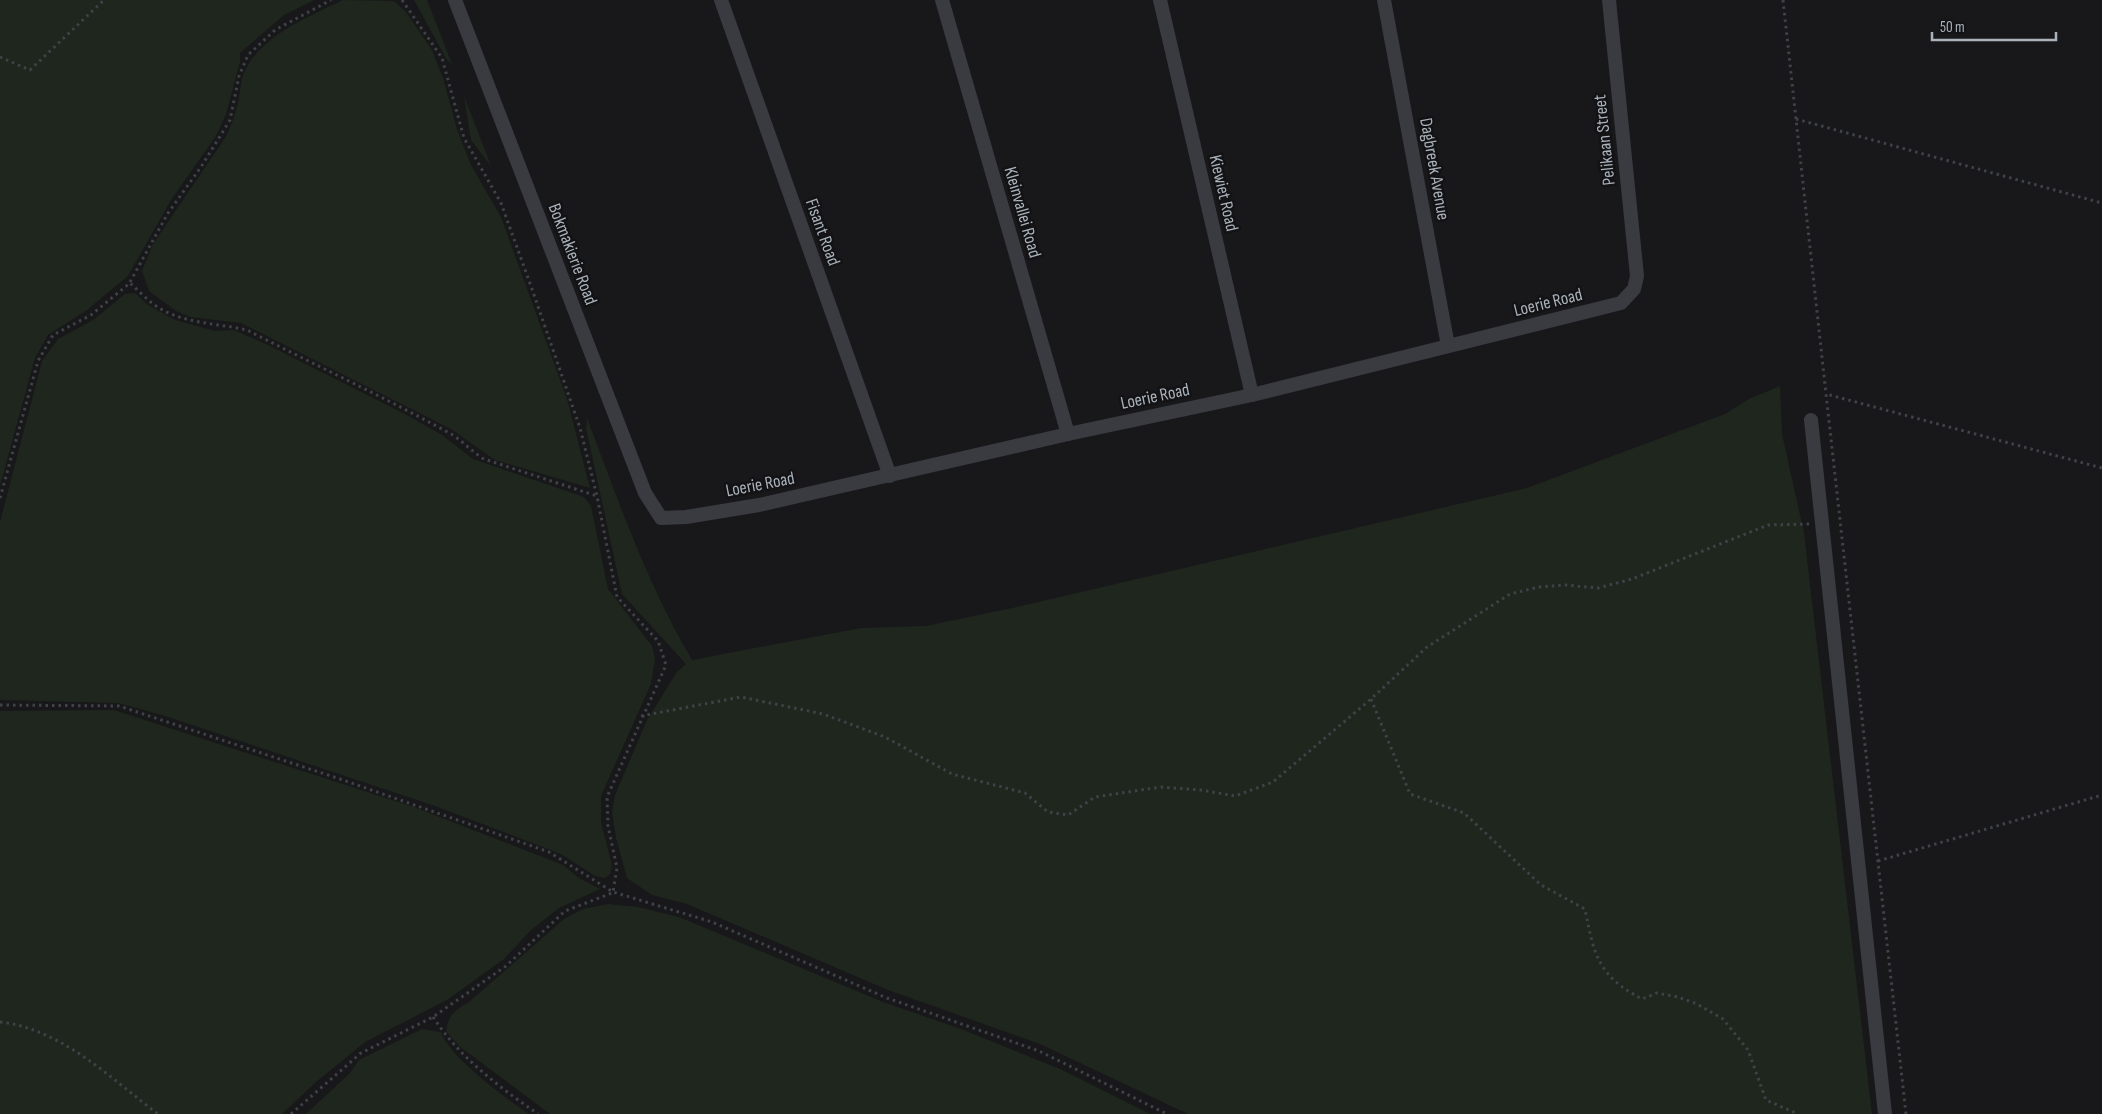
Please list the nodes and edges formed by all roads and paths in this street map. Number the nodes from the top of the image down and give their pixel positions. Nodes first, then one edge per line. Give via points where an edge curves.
1 (104, 0) edge
2 (332, 0) edge
3 (402, 0) edge
4 (455, 0) edge
5 (721, 0) edge
6 (942, 0) edge
7 (1160, 0) edge
8 (1384, 0) edge
9 (1609, 0) edge
10 (1783, 0) edge
11 (0, 57) edge
12 (1796, 119) junction
13 (2102, 203) edge
14 (1637, 276) joint
15 (130, 282) junction
16 (1448, 346) junction
17 (1826, 394) junction
18 (1252, 395) junction
19 (1811, 420) dead end
20 (1068, 434) junction
21 (2102, 468) edge
22 (890, 476) junction
23 (597, 496) junction
24 (0, 498) edge
25 (661, 518) joint
26 (1822, 525) junction
27 (1371, 699) junction
28 (0, 705) edge
29 (641, 716) junction
30 (2102, 795) edge
31 (1878, 861) junction
32 (613, 892) junction
33 (433, 1017) junction
34 (0, 1022) edge
35 (158, 1114) edge
36 (291, 1114) edge
37 (538, 1114) edge
38 (1167, 1114) edge
39 (1798, 1114) edge
40 (1885, 1114) edge
41 (1906, 1114) edge

1 - 11 path via 30,70
2 - 15 path via 275,30 248,55 239,76 230,120 168,214
3 - 23 path via 442,58 464,138 501,203 580,428
4 - 25 street, Bokmakierie Road via 645,493
5 - 22 street, Fisant Road
6 - 20 street, Kleinvallei Road
7 - 18 street, Kiewiet Road
8 - 16 street, Dagbreek Avenue
9 - 14 street, Pelikaan Street
10 - 12 path
12 - 13 path
12 - 17 path
14 - 16 street, Loerie Road via 1634,290 1621,303
15 - 23 path via 156,306 199,322 247,330 416,415 454,436 484,459
15 - 24 path via 91,315 53,336 38,361
16 - 18 street, Loerie Road
17 - 21 path
17 - 31 path
18 - 20 street, Loerie Road
19 - 26 street
20 - 22 street, Loerie Road
22 - 25 street, Loerie Road via 759,505
23 - 29 path via 617,597 658,641 666,665
26 - 27 path via 1768,525 1632,579 1598,588 1565,585 1510,594 1427,647
26 - 40 street
27 - 29 path via 1273,782 1235,796 1161,787 1095,797 1068,816 1048,812 1025,794 952,774 885,737 823,714 741,697
27 - 39 path via 1410,794 1464,813 1541,885 1585,909 1601,967 1625,990 1642,999 1657,993 1678,997 1723,1019 1748,1050 1766,1100
28 - 32 path via 119,706 549,852
29 - 32 path via 607,797 608,826 617,868
30 - 31 path
31 - 41 path
32 - 33 path via 565,911 506,966
32 - 38 path via 712,922 887,998 1039,1051
33 - 36 path via 361,1053
33 - 37 path via 447,1039 511,1096
34 - 35 path via 18,1024 59,1040

